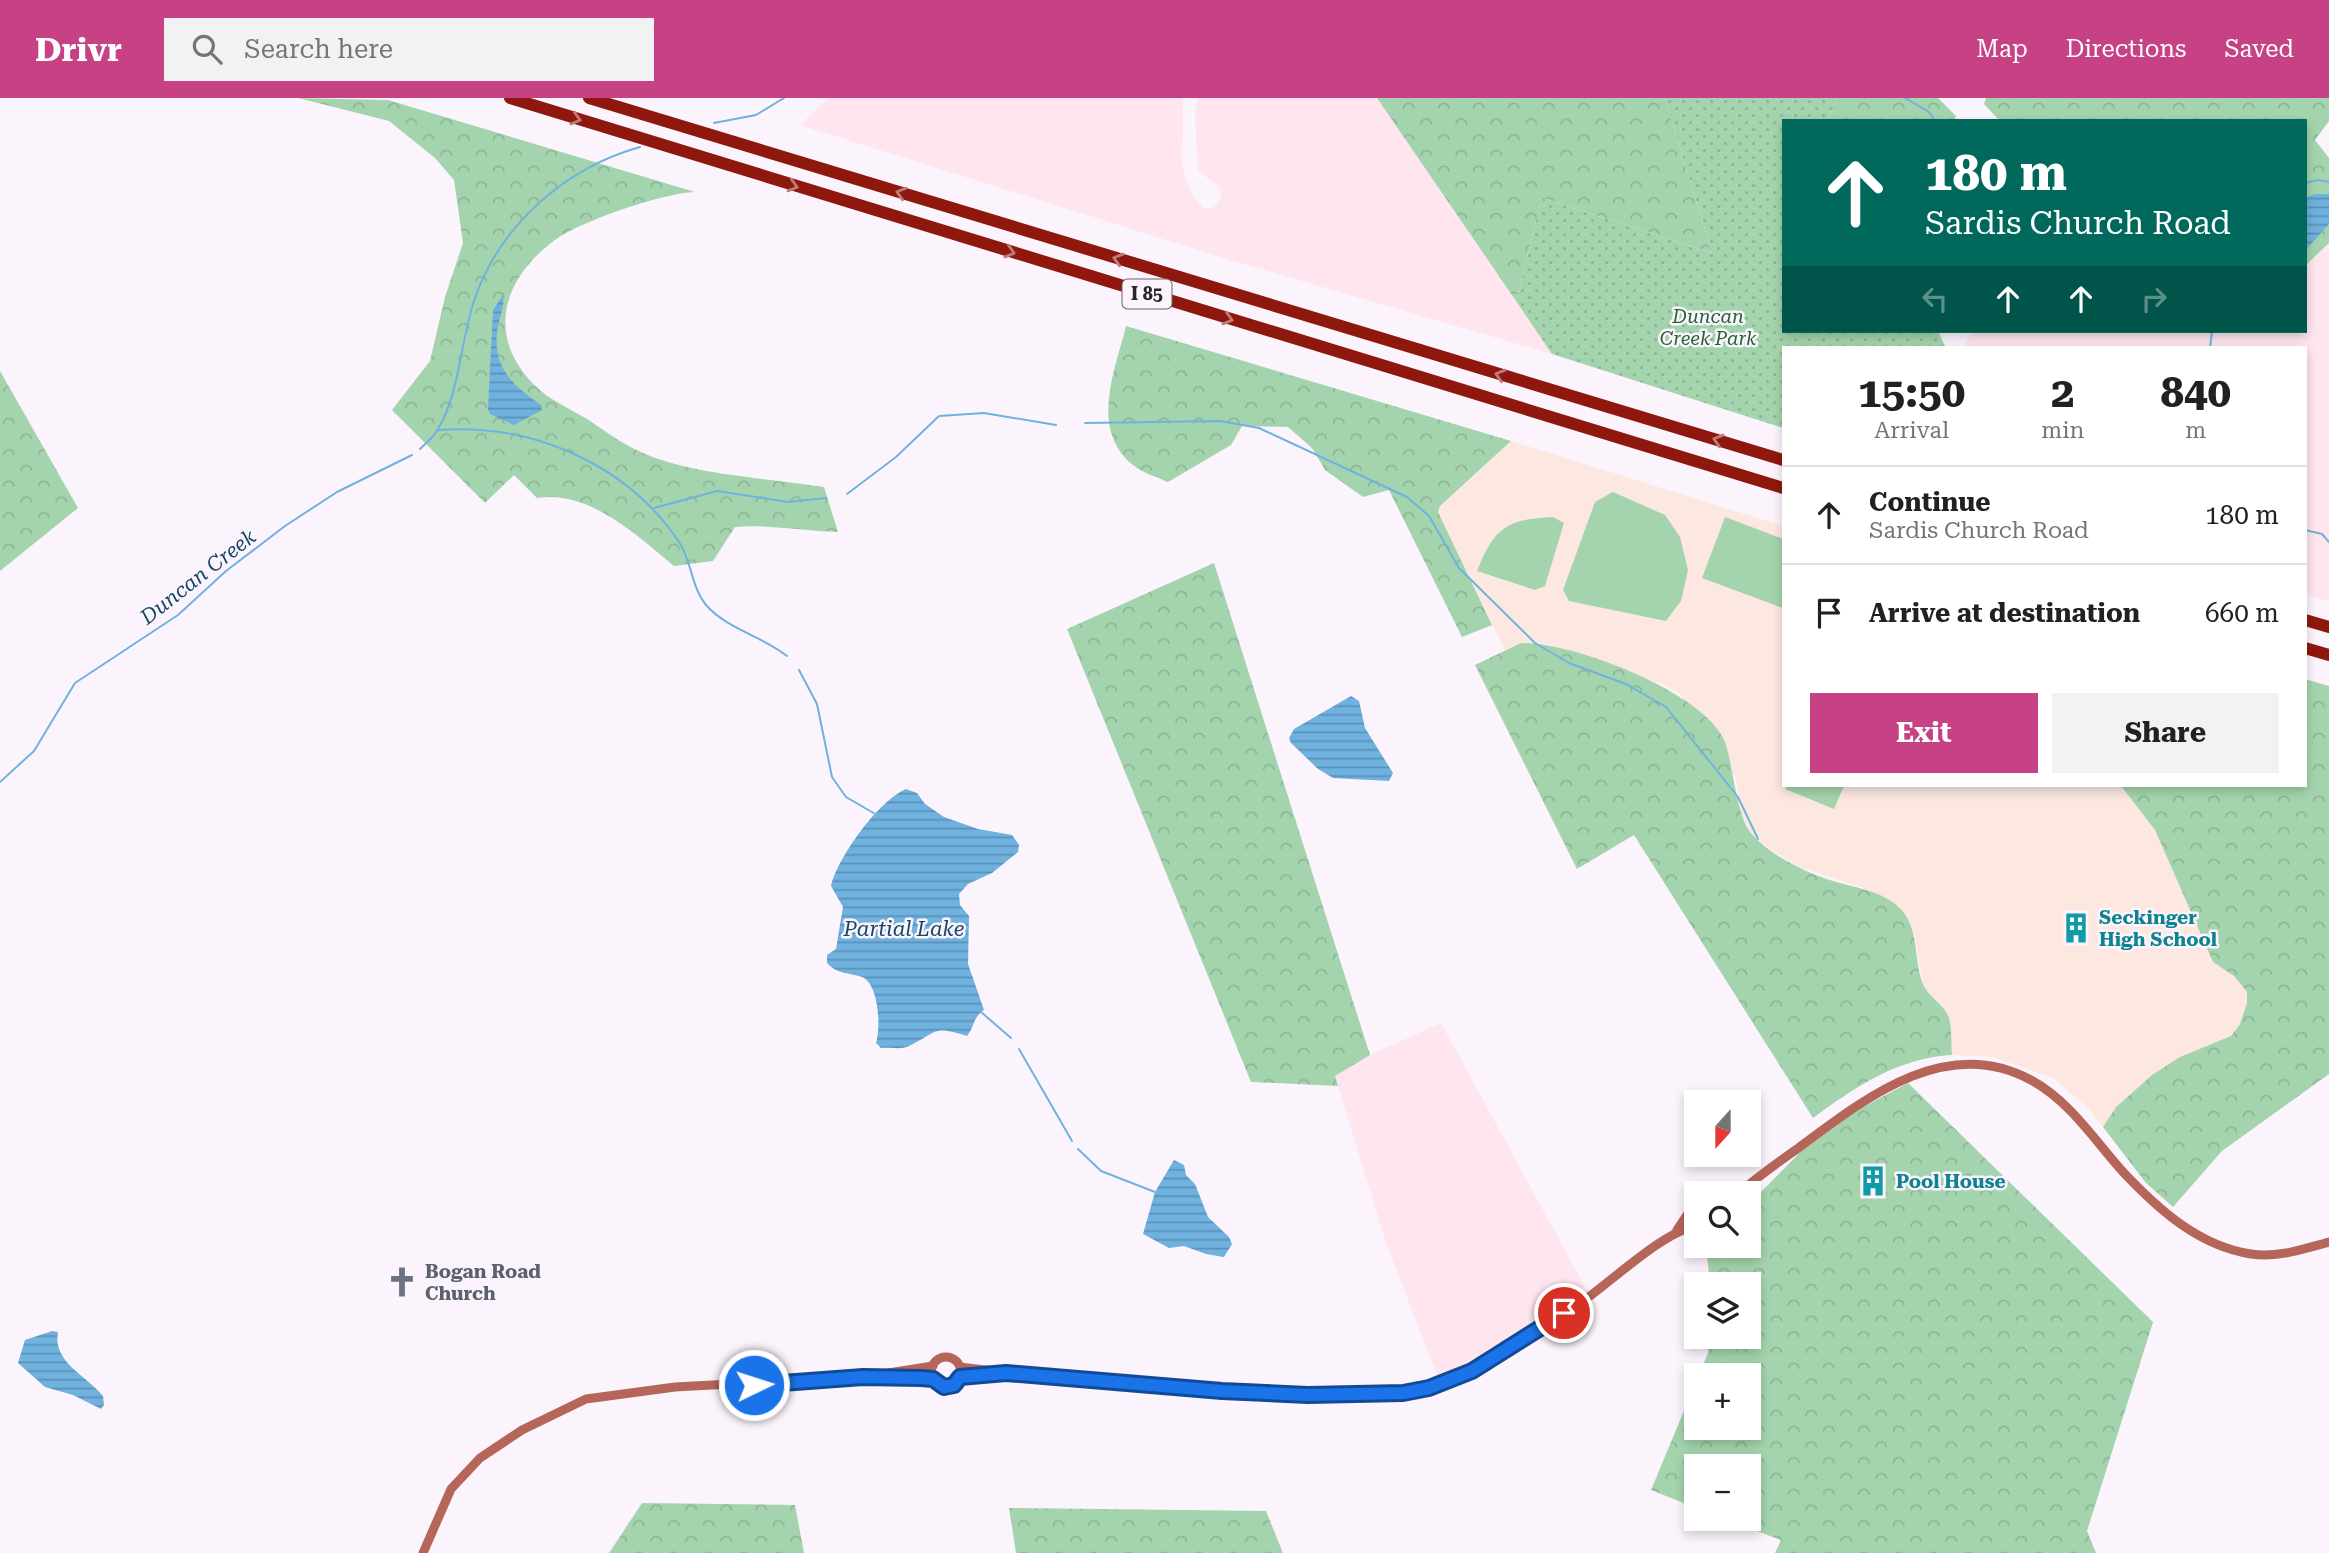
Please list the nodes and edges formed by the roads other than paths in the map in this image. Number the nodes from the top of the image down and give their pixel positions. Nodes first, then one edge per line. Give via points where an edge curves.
1 (510, 98) edge
2 (589, 98) edge
3 (1782, 460) edge
4 (1782, 488) edge
5 (2307, 614) edge
6 (2329, 620) edge
7 (2307, 621) edge
8 (2329, 627) edge
9 (2307, 649) edge
10 (2329, 655) edge
11 (1755, 1181) edge
12 (1684, 1219) edge
13 (1684, 1228) edge
14 (1676, 1231) junction
15 (2329, 1242) edge
16 (933, 1366) junction
17 (960, 1372) junction
18 (863, 1377) junction
19 (933, 1379) junction
20 (423, 1553) edge

1 -> 4 highway, I 85
3 -> 2 highway, I 85
5 - 6 highway
7 - 8 highway
9 - 10 highway
11 - 15 street via 1885,1087 1916,1073 1970,1064 2030,1079 2060,1100 2170,1219 2207,1241 2251,1254 2283,1254
12 - 14 street
13 - 14 street
14 - 17 street via 1532,1334 1472,1371 1429,1388 1308,1395
16 - 17 street via 945,1357 954,1359
16 - 18 street
16 - 19 street
17 - 19 street via 950,1386
18 - 19 street
18 - 20 street via 675,1387 586,1399 522,1430 480,1458 451,1489

